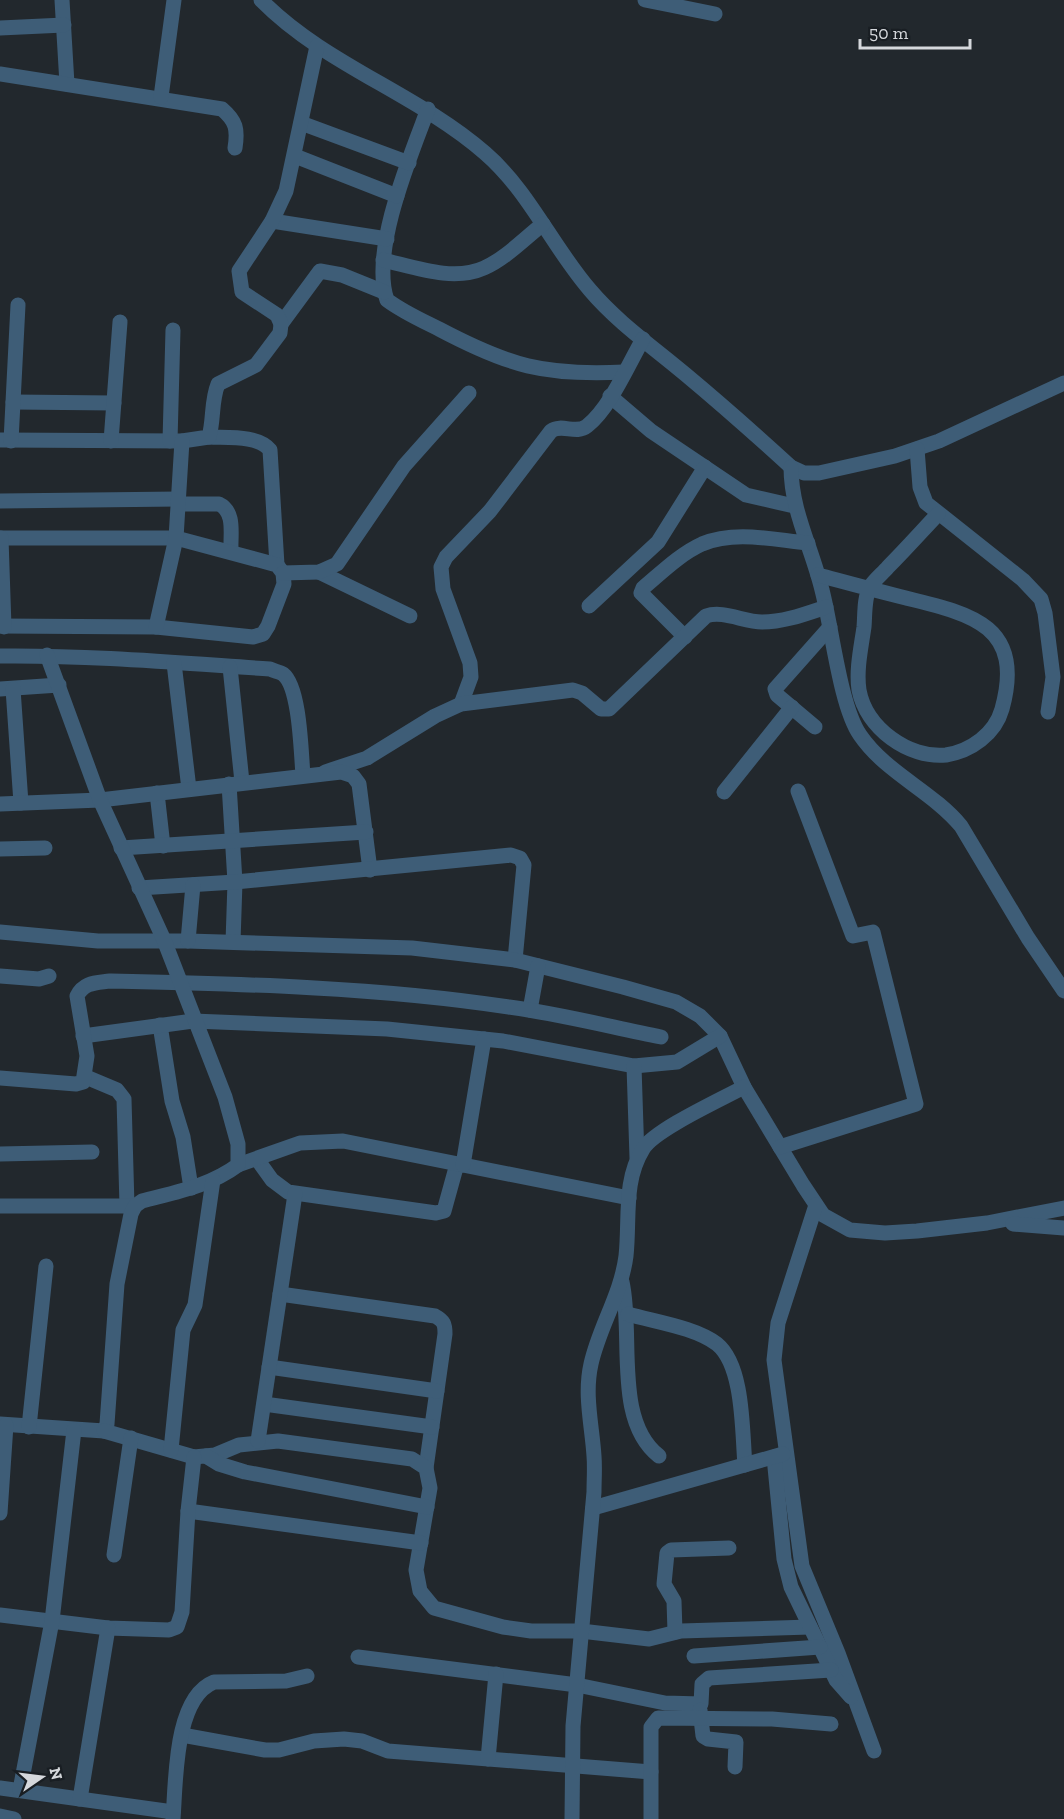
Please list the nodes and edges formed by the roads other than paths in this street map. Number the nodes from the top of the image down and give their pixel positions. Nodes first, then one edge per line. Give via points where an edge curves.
1 (62, 0) edge
2 (174, 0) edge
3 (261, 0) edge
4 (645, 0) edge
5 (687, 4) edge
6 (715, 14) dead end
7 (64, 25) junction
8 (0, 28) edge
9 (317, 46) junction
10 (0, 74) edge
11 (67, 84) junction
12 (161, 97) junction
13 (428, 109) junction
14 (301, 123) junction
15 (235, 148) dead end
16 (295, 156) junction
17 (409, 162) junction
18 (398, 196) junction
19 (272, 221) junction
20 (543, 224) junction
21 (387, 239) junction
22 (383, 260) junction
23 (384, 292) junction
24 (18, 305) dead end
25 (120, 322) dead end
26 (281, 324) junction
27 (173, 330) dead end
28 (643, 339) junction
29 (624, 372) junction
30 (1064, 383) edge
31 (469, 393) dead end
32 (610, 396) junction
33 (13, 402) junction
34 (114, 403) junction
35 (209, 437) junction
36 (6, 440) edge
37 (111, 441) junction
38 (176, 441) junction
39 (917, 449) junction
40 (705, 467) junction
41 (790, 467) junction
42 (0, 501) edge
43 (178, 501) junction
44 (794, 506) junction
45 (938, 514) junction
46 (0, 538) edge
47 (176, 538) junction
48 (808, 543) junction
49 (231, 552) junction
50 (280, 569) junction
51 (319, 572) junction
52 (818, 575) junction
53 (2, 580) edge
54 (869, 588) junction
55 (589, 606) dead end
56 (826, 607) junction
57 (410, 616) dead end
58 (2, 626) edge
59 (156, 627) junction
60 (830, 627) junction
61 (685, 637) junction
62 (0, 656) edge
63 (47, 656) junction
64 (174, 663) junction
65 (231, 667) junction
66 (59, 686) junction
67 (7, 689) edge
68 (461, 704) junction
69 (792, 707) junction
70 (1048, 712) dead end
71 (815, 727) dead end
72 (325, 772) junction
73 (303, 775) junction
74 (236, 783) junction
75 (189, 789) junction
76 (798, 791) dead end
77 (724, 792) dead end
78 (157, 793) junction
79 (100, 800) junction
80 (21, 803) junction
81 (0, 804) edge
82 (366, 832) junction
83 (233, 841) junction
84 (163, 846) junction
85 (45, 848) dead end
86 (121, 848) junction
87 (0, 849) edge
88 (370, 870) junction
89 (235, 882) junction
90 (193, 885) junction
91 (139, 888) junction
92 (0, 932) edge
93 (164, 940) junction
94 (188, 941) junction
95 (234, 942) junction
96 (515, 960) junction
97 (538, 966) junction
98 (0, 976) edge
99 (49, 976) dead end
100 (179, 983) junction
101 (1064, 991) edge
102 (530, 1010) junction
103 (193, 1021) junction
104 (160, 1026) junction
105 (83, 1036) junction
106 (720, 1036) junction
107 (661, 1037) dead end
108 (484, 1039) junction
109 (634, 1066) junction
110 (86, 1077) junction
111 (0, 1078) edge
112 (744, 1087) junction
113 (780, 1147) junction
114 (92, 1152) dead end
115 (0, 1154) edge
116 (257, 1159) junction
117 (637, 1161) junction
118 (238, 1164) junction
119 (460, 1164) junction
120 (213, 1180) junction
121 (191, 1188) junction
122 (296, 1194) junction
123 (629, 1198) junction
124 (816, 1205) junction
125 (0, 1206) edge
126 (131, 1206) junction
127 (1064, 1208) edge
128 (987, 1223) junction
129 (1064, 1228) edge
130 (46, 1266) dead end
131 (621, 1276) junction
132 (280, 1294) junction
133 (628, 1314) junction
134 (269, 1367) junction
135 (437, 1391) junction
136 (264, 1404) junction
137 (3, 1424) edge
138 (29, 1427) junction
139 (432, 1427) junction
140 (74, 1430) junction
141 (104, 1431) junction
142 (131, 1438) junction
143 (258, 1441) junction
144 (171, 1450) junction
145 (780, 1455) junction
146 (200, 1456) junction
147 (659, 1456) dead end
148 (745, 1465) junction
149 (426, 1468) junction
150 (427, 1507) junction
151 (593, 1508) junction
152 (188, 1510) junction
153 (0, 1513) edge
154 (421, 1543) junction
155 (729, 1548) dead end
156 (114, 1555) dead end
157 (0, 1615) edge
158 (52, 1622) junction
159 (810, 1627) junction
160 (108, 1628) junction
161 (581, 1631) junction
162 (675, 1632) junction
163 (820, 1647) junction
164 (694, 1656) dead end
165 (358, 1657) dead end
166 (831, 1670) junction
167 (496, 1674) junction
168 (308, 1676) dead end
169 (577, 1685) junction
170 (856, 1701) junction
171 (700, 1711) junction
172 (831, 1724) dead end
173 (182, 1735) junction
174 (874, 1751) dead end
175 (488, 1759) junction
176 (572, 1767) junction
177 (735, 1767) dead end
178 (651, 1772) junction
179 (0, 1788) edge
180 (20, 1790) junction
181 (80, 1799) junction
182 (0, 1816) edge
183 (173, 1816) edge
184 (15, 1819) edge
185 (572, 1819) edge
186 (651, 1819) edge

1 - 7 street
2 - 12 street
3 - 9 street
4 - 5 street
5 - 6 street
7 - 8 street
7 - 11 street
9 - 13 street
9 - 14 street
10 - 11 street
11 - 12 street
12 - 15 street via 222,109 233,119 237,131
13 - 17 street
13 - 20 street via 487,155 514,183
14 - 16 street
14 - 17 street
16 - 18 street
16 - 19 street via 286,191
17 - 18 street
18 - 21 street
19 - 21 street
19 - 26 street via 239,271 239,283 242,292 277,315
20 - 22 street via 490,264 473,271 449,274
20 - 28 street via 590,290
21 - 22 street
22 - 23 street
23 - 26 street via 342,275 320,271
23 - 29 street via 394,306 513,364 568,374
24 - 33 street
25 - 34 street
26 - 35 street via 280,333 256,365 218,384 213,395
27 - 38 street
28 - 29 street
28 - 41 street
29 - 32 street
30 - 39 street
31 - 51 street via 404,466 345,555 337,564
32 - 40 street via 651,431
32 - 68 street via 585,428 562,427 551,431 441,567 443,589 470,663 471,676
33 - 34 street
33 - 36 street
34 - 37 street
35 - 38 street
35 - 50 street via 257,441 270,450
36 - 37 street
37 - 38 street
38 - 43 street
39 - 41 street via 840,470 804,473
39 - 45 street via 922,496
40 - 44 street via 746,495
40 - 55 street via 658,542
41 - 44 street
42 - 43 street
43 - 47 street
43 - 49 street via 224,507 230,516
44 - 48 street
45 - 54 street
45 - 70 street via 1023,580 1041,599 1053,677
46 - 47 street
46 - 53 street
47 - 49 street
47 - 59 street
48 - 52 street
48 - 61 street via 732,537 702,544 687,553 641,593
49 - 50 street
50 - 51 street
50 - 59 street via 284,584 263,634 243,637
51 - 57 street
52 - 54 street
52 - 56 street
53 - 58 street
54 - 54 street via 968,615 983,622 997,636 1006,653 1009,672 1006,695 1001,715 979,742 948,755 914,753 897,743 868,713 860,692 858,670
56 - 60 street
56 - 61 street via 763,622 714,613
58 - 59 street
60 - 69 street via 775,689
60 - 101 street via 849,711 859,735 876,755 949,811
61 - 68 street via 609,709 601,709 573,690
62 - 63 street
63 - 64 street
63 - 66 street
64 - 65 street
64 - 75 street
65 - 73 street via 270,669 283,674 291,684
65 - 74 street
66 - 67 street
66 - 79 street
67 - 80 street
68 - 72 street via 367,758
69 - 71 street
69 - 77 street
72 - 73 street
72 - 82 street via 353,776 360,784
73 - 74 street
74 - 75 street
74 - 83 street
75 - 78 street
76 - 113 street via 853,936 873,932 916,1104
78 - 79 street
78 - 84 street
79 - 80 street
79 - 86 street
80 - 81 street
82 - 83 street
82 - 88 street
83 - 84 street
83 - 89 street
84 - 86 street
85 - 87 street
86 - 91 street
88 - 89 street
88 - 96 street via 511,855 520,858 524,875
89 - 90 street
89 - 95 street
90 - 91 street
90 - 94 street
91 - 93 street
92 - 93 street via 98,941
93 - 94 street
93 - 100 street
94 - 95 street
95 - 96 street via 412,948
96 - 97 street
97 - 102 street
97 - 106 street via 676,1002 700,1016
98 - 99 street
100 - 102 street via 326,989
100 - 103 street
100 - 105 street via 87,984 77,996
102 - 107 street
103 - 104 street
103 - 108 street via 387,1029
103 - 118 street via 225,1097 238,1144
104 - 105 street
104 - 121 street
105 - 110 street
106 - 109 street via 677,1062
106 - 112 street
108 - 109 street
108 - 119 street
109 - 117 street
110 - 111 street via 76,1084
110 - 126 street via 117,1090 124,1099
112 - 113 street
112 - 117 street via 660,1133 644,1147
113 - 124 street
114 - 115 street
116 - 118 street
116 - 119 street via 300,1143 343,1141
116 - 122 street via 280,1188
117 - 123 street via 630,1176
118 - 120 street
119 - 122 street via 444,1211 436,1214
119 - 123 street
120 - 121 street
120 - 144 street via 195,1305 183,1330
121 - 126 street
122 - 132 street
123 - 131 street via 626,1257
124 - 128 street via 823,1215 850,1230 885,1233
124 - 145 street via 775,1341
125 - 126 street
126 - 141 street via 117,1284
127 - 128 street
128 - 129 street
130 - 138 street
131 - 133 street
131 - 151 street via 590,1367
132 - 134 street
132 - 135 street via 441,1319 445,1334
133 - 147 street via 630,1396 640,1434
133 - 148 street via 703,1336 725,1353 735,1376
134 - 135 street
134 - 136 street
135 - 139 street
136 - 139 street
136 - 143 street
137 - 138 street
137 - 153 street
138 - 140 street
139 - 149 street
140 - 141 street
140 - 158 street
141 - 142 street
142 - 144 street
142 - 156 street
143 - 146 street
143 - 149 street via 412,1459
144 - 146 street
145 - 148 street
145 - 159 street via 787,1574
145 - 170 street via 802,1566
146 - 150 street via 246,1472
146 - 152 street
148 - 151 street
149 - 150 street via 430,1488
150 - 154 street
151 - 161 street
152 - 154 street
152 - 160 street via 182,1612 177,1628
154 - 161 street via 416,1570 420,1591 434,1608 503,1627
155 - 162 street via 667,1553 664,1584 674,1601
157 - 158 street
158 - 160 street
158 - 180 street
159 - 162 street
159 - 163 street
160 - 181 street
161 - 162 street via 656,1639
161 - 169 street
163 - 164 street
163 - 166 street
165 - 167 street
166 - 170 street
166 - 171 street via 710,1678 702,1684
167 - 169 street
167 - 175 street
168 - 173 street via 204,1686 189,1706
169 - 171 street
169 - 176 street
170 - 174 street
171 - 172 street
171 - 177 street via 703,1736 736,1742
171 - 178 street via 653,1721
173 - 175 street via 265,1750 314,1741 353,1740 388,1751
173 - 183 street
175 - 176 street
176 - 178 street
176 - 185 street
178 - 186 street
179 - 180 street
180 - 181 street
181 - 183 street
182 - 184 street

